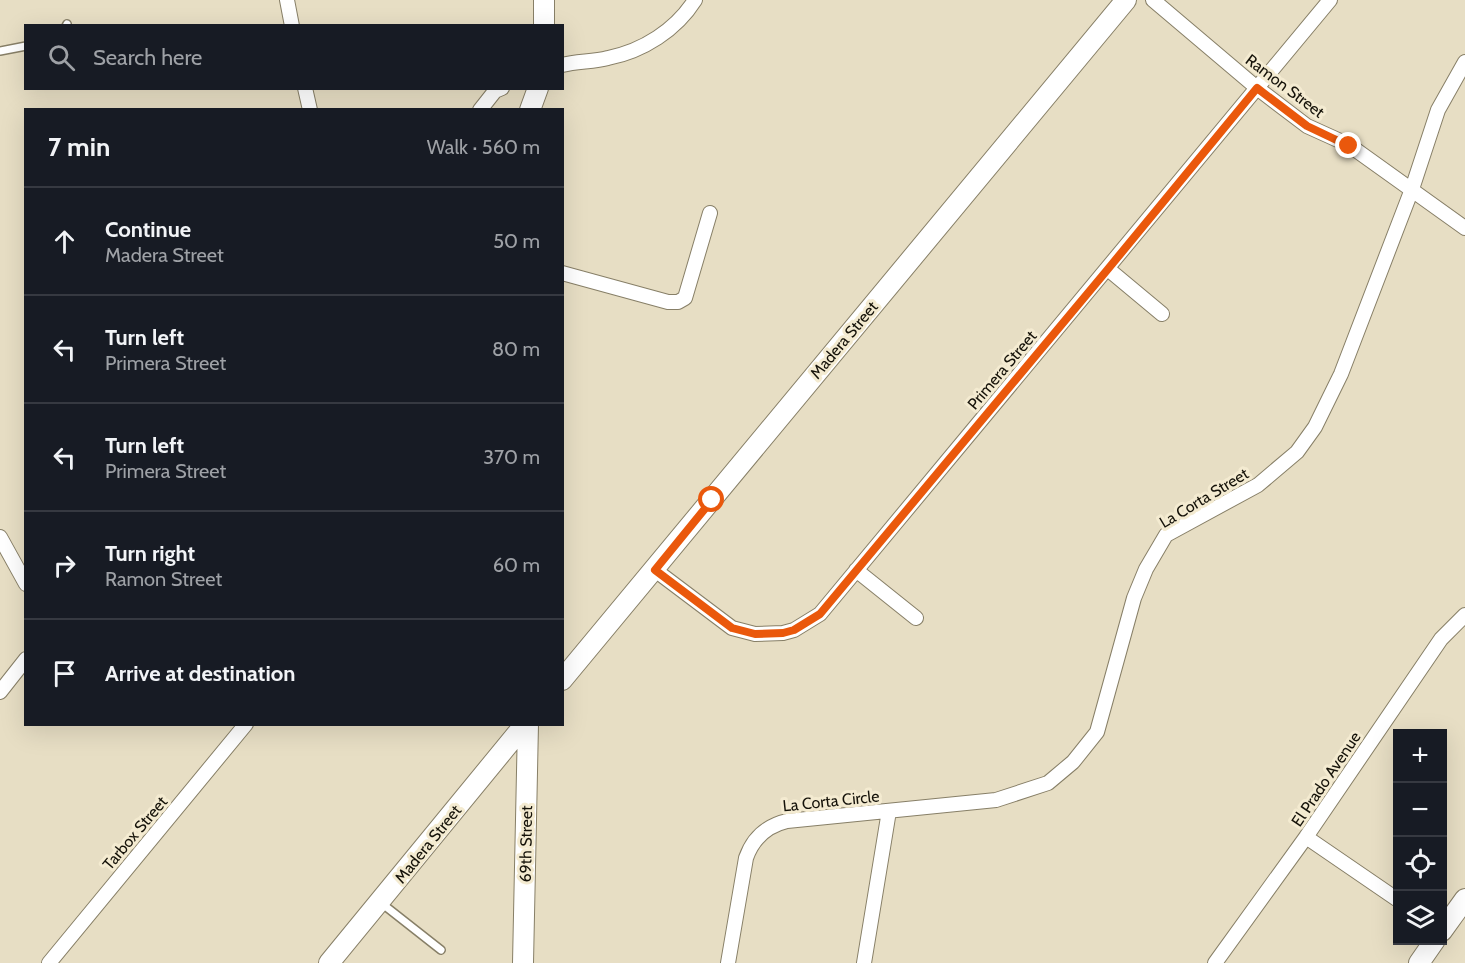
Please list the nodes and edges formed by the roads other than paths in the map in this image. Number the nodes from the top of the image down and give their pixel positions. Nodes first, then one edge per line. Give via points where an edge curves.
1 (287, 0) edge
2 (544, 0) edge
3 (694, 0) edge
4 (1126, 0) edge
5 (1153, 0) edge
6 (1329, 0) edge
7 (292, 24) edge
8 (544, 24) edge
9 (24, 46) edge
10 (0, 51) edge
11 (1465, 62) edge
12 (564, 65) edge
13 (1257, 88) junction
14 (305, 90) edge
15 (497, 90) edge
16 (537, 90) edge
17 (310, 108) edge
18 (482, 108) edge
19 (531, 108) edge
20 (1412, 189) junction
21 (710, 213) dead end
22 (1465, 228) edge
23 (1108, 269) junction
24 (564, 274) edge
25 (1162, 314) dead end
26 (0, 537) edge
27 (655, 570) junction
28 (856, 570) junction
29 (24, 580) edge
30 (1465, 615) edge
31 (916, 618) dead end
32 (24, 662) edge
33 (564, 678) edge
34 (0, 692) edge
35 (244, 726) edge
36 (525, 726) edge
37 (527, 726) edge
38 (889, 811) junction
39 (1306, 837) junction
40 (1393, 897) edge
41 (1465, 899) edge
42 (380, 902) junction
43 (1447, 924) edge
44 (1432, 945) edge
45 (441, 950) dead end
46 (49, 963) edge
47 (329, 963) edge
48 (523, 963) edge
49 (728, 963) edge
50 (864, 963) edge
51 (1215, 963) edge
52 (1419, 963) edge

1 - 7 street
2 - 8 street
3 - 12 street via 671,28 646,45 620,56
4 - 27 street, Madera Street
5 - 13 street, Ramon Street
6 - 13 street, Primera Street
9 - 10 lane
11 - 20 street, La Corta Street via 1438,110
13 - 20 street, Ramon Street via 1307,126 1349,146
13 - 23 street, Primera Street
14 - 17 street
15 - 18 street
16 - 19 street
20 - 22 street, Ramon Street
20 - 38 street, La Corta Street via 1334,391 1315,427 1297,452 1258,485 1166,535 1134,597 1097,732 1073,762 1048,783 996,800
21 - 24 street via 685,298 678,302
23 - 25 street
23 - 28 street, Primera Street
26 - 29 street
27 - 28 street, Primera Street via 732,628 755,634 794,630 820,614
27 - 33 street, Madera Street
28 - 31 street
30 - 39 street, El Prado Avenue via 1441,639
32 - 34 street
35 - 46 street, Tarbox Street
36 - 42 street, Madera Street
37 - 48 street, 69th Street
38 - 49 street, La Corta Circle via 787,821 764,831 752,843 746,858
38 - 50 street, La Corta Circle
39 - 40 street
39 - 51 street, El Prado Avenue
41 - 43 street
42 - 45 lane
42 - 47 street, Madera Street
44 - 52 street

